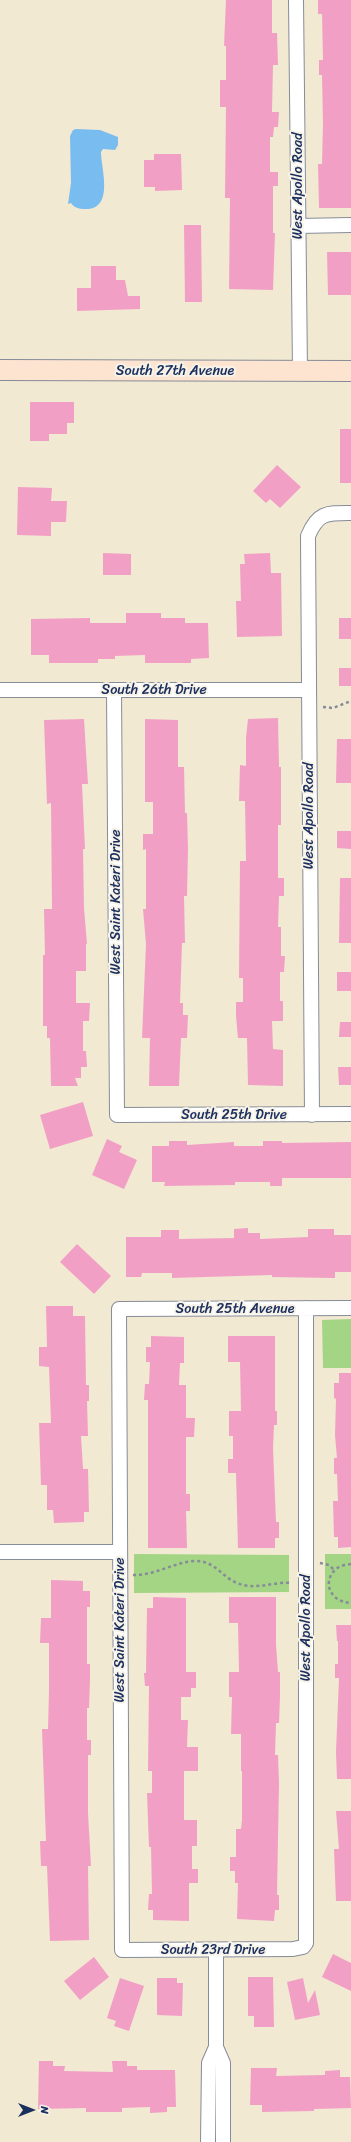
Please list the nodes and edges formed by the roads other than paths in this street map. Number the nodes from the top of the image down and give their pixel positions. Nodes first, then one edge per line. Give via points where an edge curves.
1 (296, 0) edge
2 (351, 225) edge
3 (298, 226) junction
4 (0, 370) edge
5 (300, 371) junction
6 (351, 371) edge
7 (351, 513) edge
8 (0, 690) edge
9 (114, 690) junction
10 (308, 690) junction
11 (312, 1114) junction
12 (351, 1114) edge
13 (117, 1115) joint
14 (306, 1308) junction
15 (351, 1308) edge
16 (119, 1309) joint
17 (0, 1552) edge
18 (120, 1552) junction
19 (303, 1947) joint
20 (122, 1950) joint
21 (216, 1950) junction
22 (216, 2047) junction
23 (208, 2142) edge
24 (223, 2142) edge

1 - 3 street, West Apollo Road
2 - 3 street
3 - 5 street, West Apollo Road
4 - 5 main road, South 27th Avenue
5 - 6 main road, South 27th Avenue
7 - 10 street, West Apollo Road via 324,515 317,519 308,536
8 - 9 street, South 26th Drive
9 - 10 street, South 26th Drive
9 - 13 street, West Saint Kateri Drive
10 - 11 street, West Apollo Road
11 - 12 street, South 25th Drive
11 - 13 street, South 25th Drive
14 - 15 street, South 25th Avenue
14 - 16 street, South 25th Avenue
14 - 19 street, West Apollo Road via 307,1938
16 - 18 street, West Saint Kateri Drive
17 - 18 street
18 - 20 street, West Saint Kateri Drive
19 - 21 street, South 23rd Drive
20 - 21 street, South 23rd Drive
21 - 22 street
22 - 23 street via 209,2063
22 - 24 street via 223,2063

